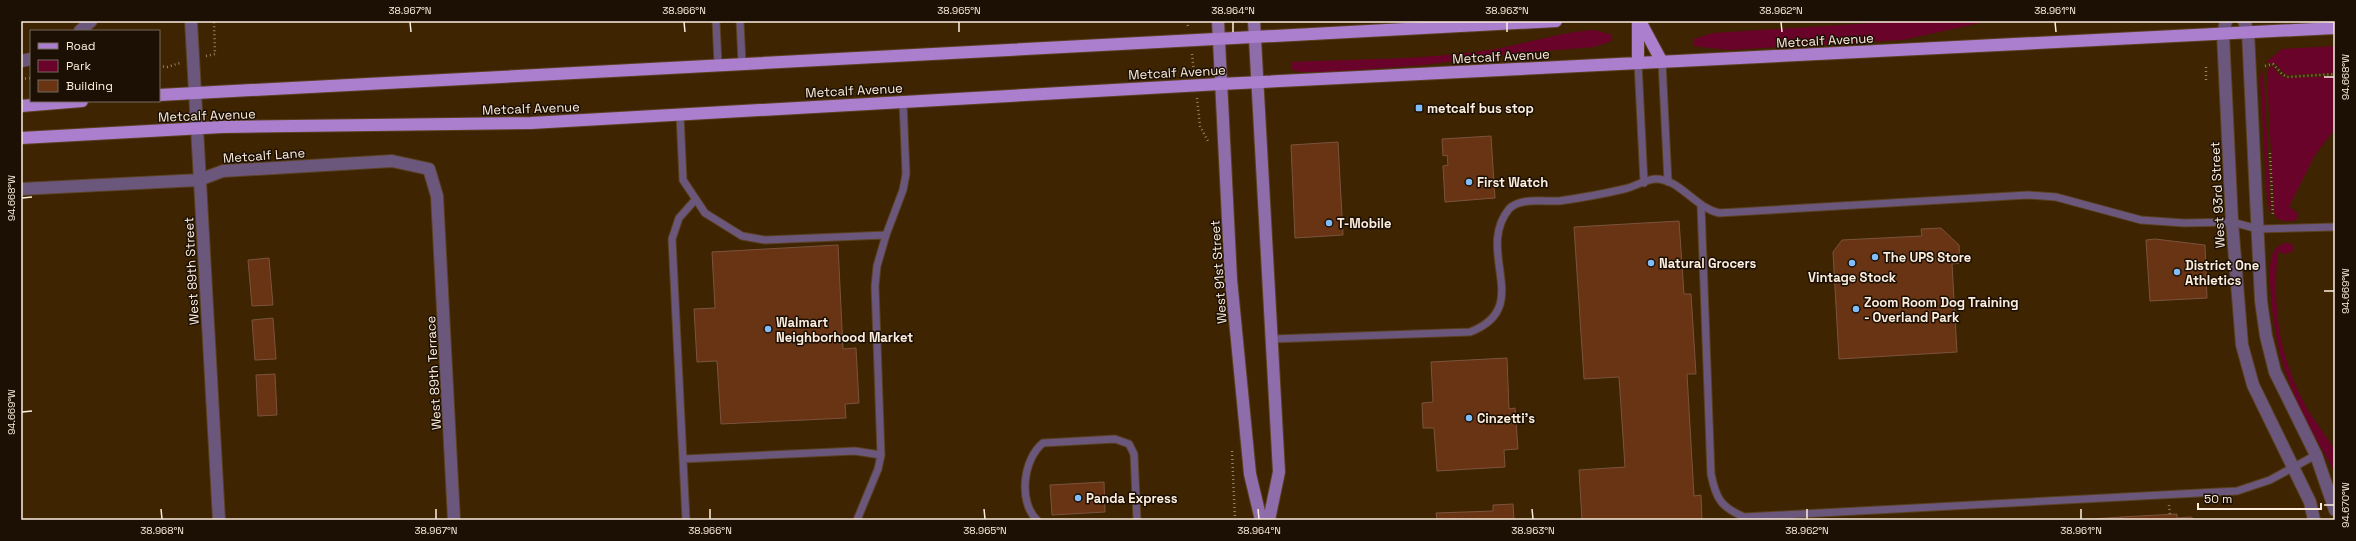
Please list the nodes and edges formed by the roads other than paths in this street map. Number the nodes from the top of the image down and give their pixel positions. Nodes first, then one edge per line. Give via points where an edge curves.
1 (91, 21) edge
2 (191, 21) edge
3 (716, 21) edge
4 (740, 21) edge
5 (1218, 21) edge
6 (1254, 21) edge
7 (1556, 21) edge
8 (1639, 21) edge
9 (2226, 21) edge
10 (1463, 23) edge
11 (2246, 27) edge
12 (2335, 28) edge
13 (81, 30) edge
14 (2223, 34) junction
15 (1254, 36) junction
16 (1219, 39) junction
17 (1662, 62) junction
18 (742, 63) junction
19 (1638, 63) junction
20 (718, 64) junction
21 (1258, 82) junction
22 (1220, 84) junction
23 (194, 93) junction
24 (160, 95) edge
25 (70, 102) edge
26 (904, 102) junction
27 (21, 106) edge
28 (680, 115) junction
29 (196, 128) junction
30 (21, 138) edge
31 (199, 180) junction
32 (1668, 182) junction
33 (1644, 183) junction
34 (21, 189) edge
35 (695, 200) junction
36 (1701, 206) junction
37 (2232, 222) junction
38 (439, 225) joint
39 (2335, 227) edge
40 (2258, 229) junction
41 (886, 235) junction
42 (1272, 339) junction
43 (881, 455) junction
44 (2316, 455) junction
45 (683, 460) junction
46 (2293, 467) junction
47 (2324, 476) junction
48 (2335, 486) edge
49 (2335, 510) edge
50 (219, 520) edge
51 (454, 520) edge
52 (686, 520) edge
53 (857, 520) edge
54 (1037, 520) edge
55 (1137, 520) edge
56 (1261, 520) edge
57 (1269, 520) edge
58 (2314, 520) edge

1 - 13 street
2 - 23 street, West 89th Street
3 - 20 lane
4 - 18 lane
5 - 16 street, West 91st Street
6 - 15 street
7 - 10 main road, Metcalf Avenue
8 - 17 main road
8 - 19 main road
9 - 14 street, West 93rd Street
10 - 15 main road, Metcalf Avenue
11 - 12 main road, Metcalf Avenue
11 - 14 main road, Metcalf Avenue
11 - 40 street
14 - 17 main road, Metcalf Avenue
14 - 37 street, West 93rd Street
15 - 16 main road, Metcalf Avenue
15 - 21 street
16 - 18 main road, Metcalf Avenue
16 - 22 street, West 91st Street
17 - 19 main road, Metcalf Avenue
17 - 32 lane
18 - 20 main road, Metcalf Avenue
19 - 21 main road, Metcalf Avenue
19 - 33 lane
20 - 23 main road, Metcalf Avenue
21 - 22 main road, Metcalf Avenue
21 - 42 street
22 - 26 main road, Metcalf Avenue
22 - 56 street, West 91st Street via 1232,287 1250,474
23 - 24 main road, Metcalf Avenue
23 - 29 street, West 89th Street
25 - 27 main road
26 - 28 main road, Metcalf Avenue
26 - 41 lane via 906,174 903,190
28 - 29 main road, Metcalf Avenue via 531,123
28 - 35 lane via 683,180
29 - 30 main road, Metcalf Avenue
29 - 31 street, West 89th Street
31 - 34 street, Metcalf Lane
31 - 38 street, Metcalf Lane via 223,171 392,161 429,169 437,196
31 - 50 street, West 89th Street
32 - 33 lane via 1656,179
32 - 36 lane via 1673,183
33 - 42 lane via 1558,201 1526,202 1510,208 1497,236 1502,294 1500,309 1485,326 1470,332
35 - 41 lane via 705,213 742,236 765,240
35 - 45 lane via 679,218 672,239
36 - 37 lane via 1718,212 2028,195 2056,197 2141,220 2184,223
36 - 46 lane via 1711,474 1721,504 1744,517 2237,491 2270,480
37 - 40 lane
37 - 46 street, West 93rd Street via 2242,345 2253,385
38 - 51 street, West 89th Terrace
39 - 40 lane
40 - 44 street via 2261,301 2275,372
41 - 43 lane via 877,266 875,286
42 - 57 street via 1279,472
43 - 45 lane via 855,451
43 - 53 lane via 878,469
44 - 46 lane
44 - 47 street
45 - 52 lane
46 - 58 street, West 93rd Street via 2310,502
47 - 48 lane
47 - 49 street
54 - 55 lane via 1029,511 1026,502 1027,475 1034,450 1043,443 1115,439 1129,444 1134,454

